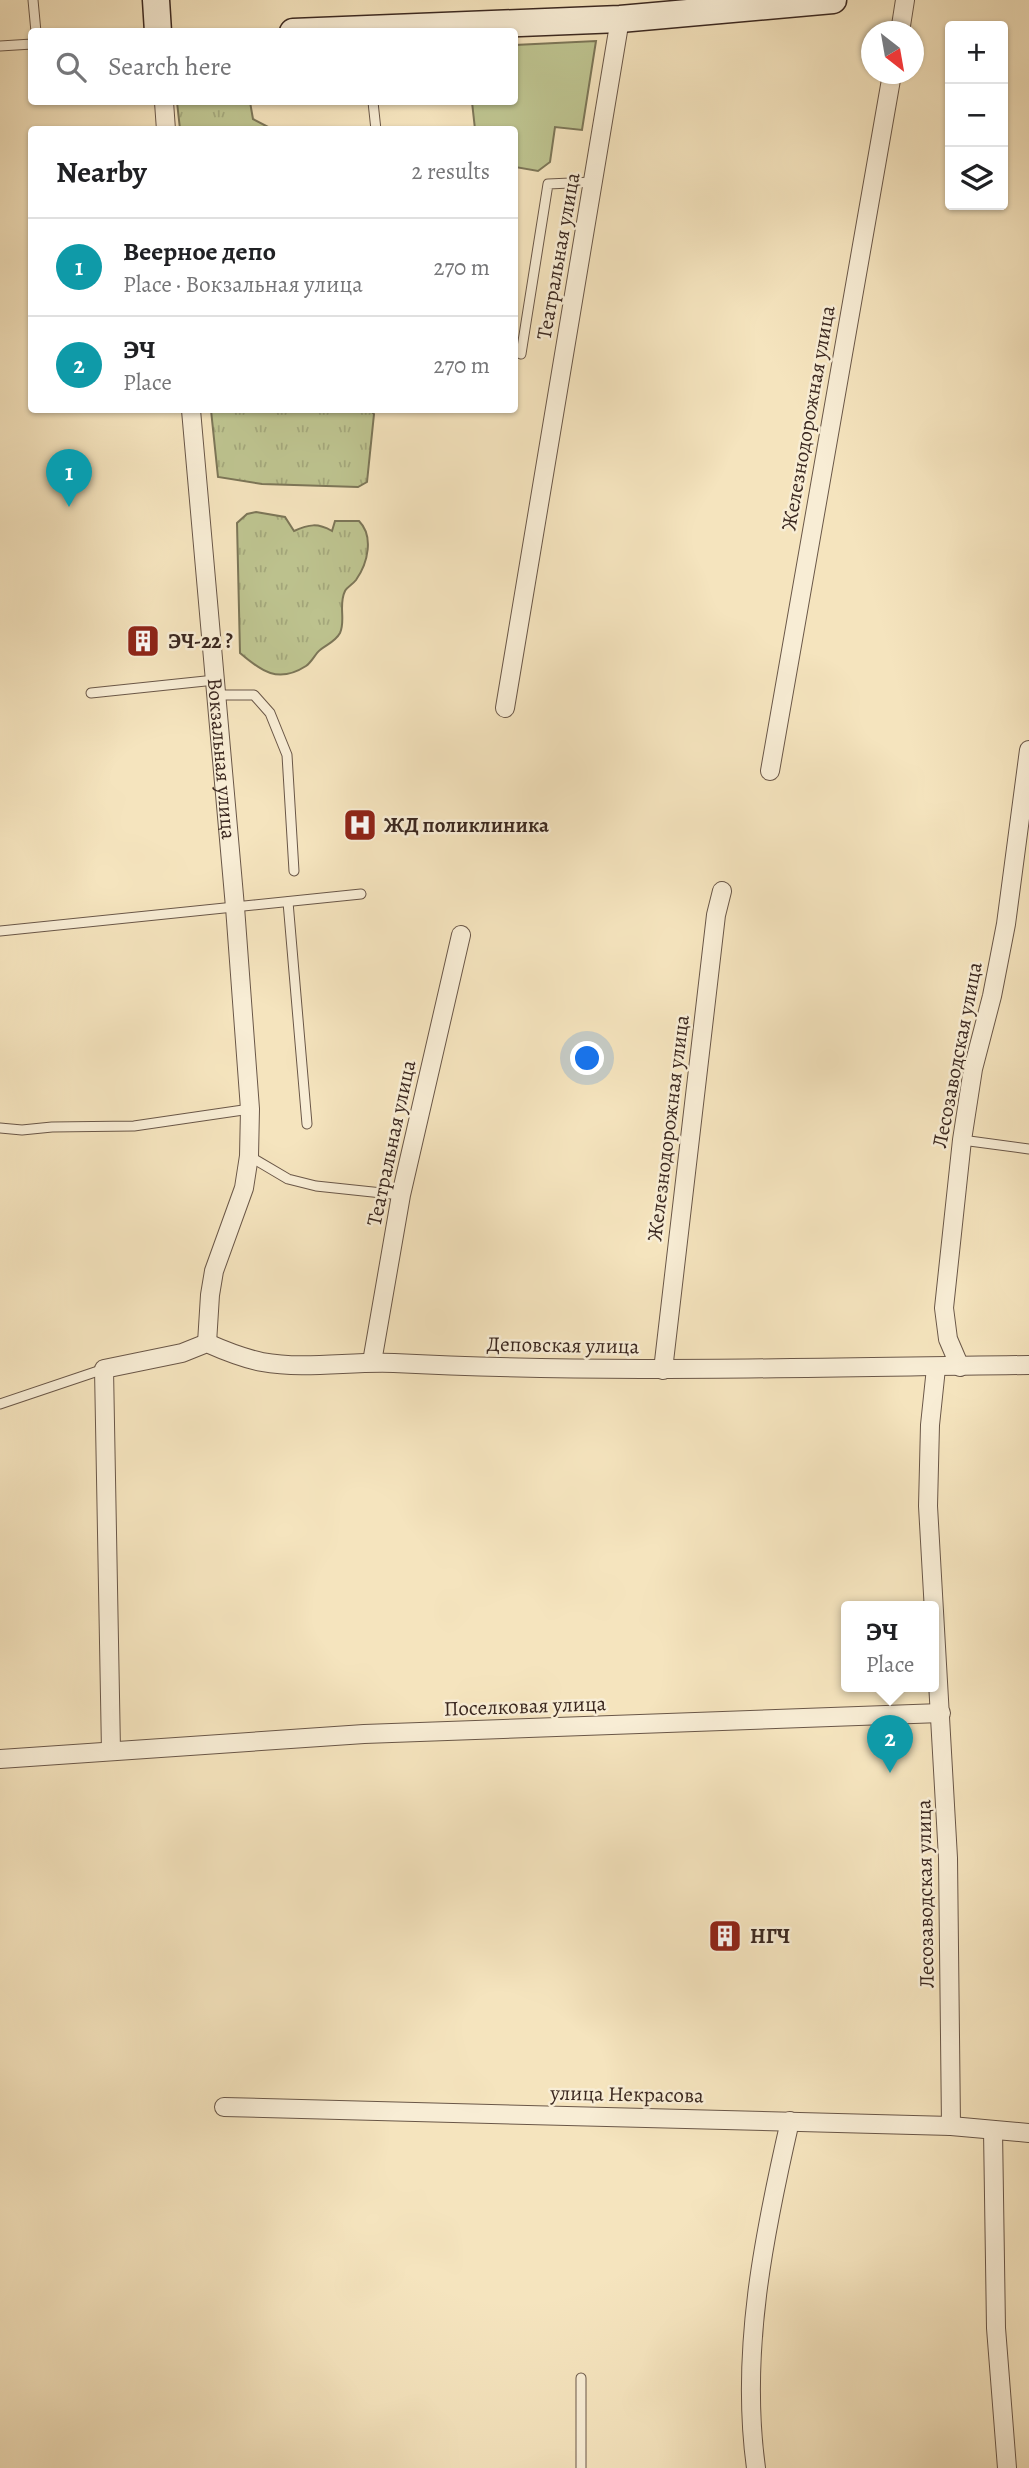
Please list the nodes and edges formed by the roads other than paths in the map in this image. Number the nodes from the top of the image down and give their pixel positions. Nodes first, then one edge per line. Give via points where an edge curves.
1 (33, 0) edge
2 (156, 0) edge
3 (833, 0) edge
4 (905, 0) edge
5 (620, 19) junction
6 (902, 21) edge
7 (36, 28) edge
8 (158, 28) edge
9 (409, 28) edge
10 (28, 44) edge
11 (0, 46) edge
12 (890, 84) edge
13 (164, 105) edge
14 (373, 105) edge
15 (166, 126) edge
16 (376, 126) edge
17 (593, 182) junction
18 (521, 354) dead end
19 (191, 413) edge
20 (215, 687) junction
21 (91, 693) dead end
22 (505, 708) dead end
23 (1029, 750) edge
24 (769, 771) dead end
25 (294, 871) dead end
26 (722, 891) dead end
27 (361, 894) dead end
28 (288, 902) junction
29 (235, 907) junction
30 (0, 931) edge
31 (461, 936) dead end
32 (250, 1109) junction
33 (307, 1124) dead end
34 (0, 1128) edge
35 (962, 1140) junction
36 (1029, 1149) edge
37 (249, 1156) junction
38 (401, 1195) junction
39 (207, 1343) junction
40 (372, 1362) junction
41 (1029, 1365) edge
42 (960, 1367) junction
43 (936, 1368) junction
44 (104, 1369) junction
45 (663, 1370) junction
46 (0, 1404) edge
47 (934, 1601) edge
48 (939, 1681) edge
49 (941, 1713) junction
50 (111, 1751) junction
51 (0, 1759) edge
52 (224, 2108) dead end
53 (790, 2121) junction
54 (951, 2126) junction
55 (993, 2130) junction
56 (1029, 2133) edge
57 (581, 2378) dead end
58 (581, 2468) edge
59 (756, 2468) edge
60 (1007, 2468) edge

1 - 7 lane
2 - 8 street
3 - 5 street
4 - 6 street
5 - 9 street
5 - 17 street, Театральная улица
10 - 11 lane
12 - 24 street, Железнодорожная улица
13 - 15 street
14 - 16 lane
17 - 18 lane via 548,184
17 - 22 street, Театральная улица
19 - 20 street, Вокзальная улица
20 - 21 lane
20 - 25 lane via 254,695 281,736 287,755
20 - 29 street, Вокзальная улица
23 - 35 street, Лесозаводская улица via 1006,924
26 - 45 street, Железнодорожная улица
27 - 28 lane
28 - 29 lane
28 - 33 lane
29 - 30 lane
29 - 32 street, Вокзальная улица
31 - 38 street, Театральная улица
32 - 34 lane via 134,1126
32 - 37 street, Вокзальная улица
35 - 36 lane
35 - 42 street, Лесозаводская улица via 944,1308 948,1339
37 - 38 lane via 288,1179
37 - 39 street, Вокзальная улица via 244,1188 214,1271
38 - 40 street, Театральная улица
39 - 40 street, Деповская улица via 264,1362
39 - 44 street via 182,1353
40 - 45 street, Деповская улица
41 - 42 street, Деповская улица
42 - 43 street, Деповская улица
43 - 45 street, Деповская улица
43 - 47 street, Лесозаводская улица via 928,1506
44 - 46 lane
44 - 50 street
48 - 49 street, Лесозаводская улица
49 - 50 street, Поселковая улица via 364,1734
49 - 54 street, Лесозаводская улица
50 - 51 street, Поселковая улица
52 - 53 street, улица Некрасова
53 - 54 street, улица Некрасова
53 - 59 street via 772,2200 752,2339 749,2388
54 - 55 street, улица Некрасова
55 - 56 street, улица Некрасова
55 - 60 street via 996,2328
57 - 58 lane

